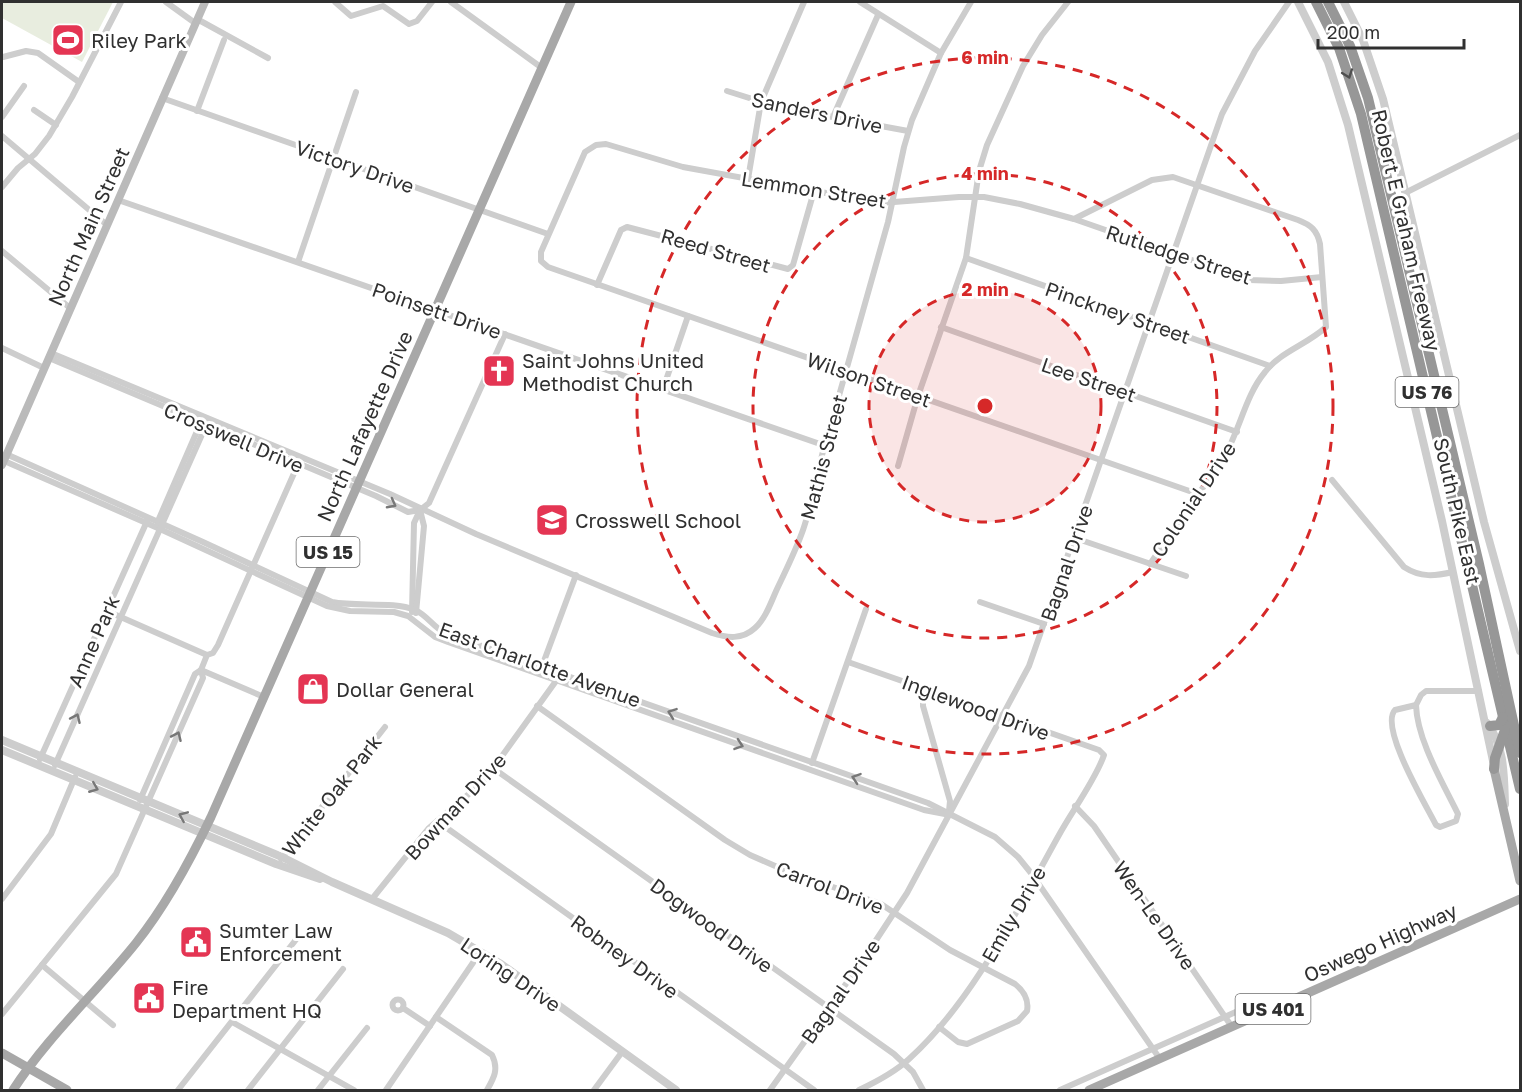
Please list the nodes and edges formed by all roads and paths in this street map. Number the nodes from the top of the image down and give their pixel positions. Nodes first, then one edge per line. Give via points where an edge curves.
1 (121, 2) edge
2 (166, 2) edge
3 (205, 2) edge
4 (335, 2) edge
5 (432, 2) edge
6 (451, 2) edge
7 (571, 2) edge
8 (804, 2) edge
9 (860, 2) edge
10 (971, 2) edge
11 (1068, 2) edge
12 (1289, 2) edge
13 (1298, 2) edge
14 (1316, 2) edge
15 (1328, 2) edge
16 (1344, 2) edge
17 (879, 15) junction
18 (196, 21) junction
19 (224, 40) dead end
20 (942, 53) junction
21 (3, 57) edge
22 (268, 58) dead end
23 (542, 68) junction
24 (79, 82) junction
25 (24, 86) dead end
26 (727, 91) dead end
27 (356, 92) dead end
28 (162, 98) junction
29 (761, 102) junction
30 (34, 110) dead end
31 (197, 111) junction
32 (2, 117) edge
33 (833, 117) junction
34 (56, 124) junction
35 (908, 131) junction
36 (1521, 135) edge
37 (2, 136) edge
38 (29, 159) junction
39 (333, 159) junction
40 (748, 178) junction
41 (1198, 184) junction
42 (2, 187) edge
43 (814, 191) junction
44 (1405, 193) junction
45 (976, 197) junction
46 (118, 200) junction
47 (892, 202) junction
48 (479, 209) junction
49 (1074, 219) junction
50 (107, 225) junction
51 (548, 234) junction
52 (2, 251) edge
53 (1174, 254) junction
54 (966, 258) junction
55 (298, 262) junction
56 (1322, 277) junction
57 (597, 285) junction
58 (70, 308) junction
59 (435, 310) junction
60 (688, 316) junction
61 (1149, 323) junction
62 (941, 327) junction
63 (505, 334) junction
64 (2, 348) edge
65 (50, 355) junction
66 (1270, 366) junction
67 (44, 368) junction
68 (846, 371) junction
69 (663, 389) junction
70 (1125, 392) junction
71 (918, 396) junction
72 (206, 422) junction
73 (1237, 432) junction
74 (823, 446) junction
75 (3, 460) edge
76 (299, 460) junction
77 (1101, 460) junction
78 (898, 466) dead end
79 (1332, 480) dead end
80 (358, 485) junction
81 (1198, 494) junction
82 (420, 510) junction
83 (147, 520) junction
84 (160, 525) junction
85 (1075, 538) junction
86 (1150, 564) junction
87 (252, 568) junction
88 (1453, 572) junction
89 (576, 575) junction
90 (1186, 576) dead end
91 (309, 595) junction
92 (980, 602) dead end
93 (866, 609) dead end
94 (414, 610) junction
95 (107, 611) junction
96 (121, 617) junction
97 (412, 619) junction
98 (1044, 624) junction
99 (749, 632) joint
100 (1521, 651) edge
101 (207, 656) junction
102 (848, 662) junction
103 (542, 667) junction
104 (201, 670) junction
105 (539, 675) junction
106 (556, 681) junction
107 (923, 688) junction
108 (1479, 691) junction
109 (264, 697) junction
110 (1416, 705) junction
111 (537, 706) junction
112 (1002, 716) junction
113 (1515, 720) edge
114 (1487, 723) junction
115 (385, 727) dead end
116 (2, 741) edge
117 (1499, 747) junction
118 (2, 750) edge
119 (1104, 753) joint
120 (1521, 753) edge
121 (39, 761) junction
122 (813, 763) junction
123 (55, 767) junction
124 (493, 768) junction
125 (1494, 769) junction
126 (76, 776) junction
127 (1521, 789) edge
128 (143, 804) junction
129 (1075, 806) junction
130 (1505, 812) junction
131 (949, 815) junction
132 (437, 820) junction
133 (205, 830) junction
134 (279, 861) junction
135 (1035, 878) junction
136 (1521, 881) edge
137 (2, 899) edge
138 (372, 899) junction
139 (1521, 899) edge
140 (894, 913) junction
141 (298, 938) dead end
142 (481, 951) junction
143 (42, 965) junction
144 (982, 967) junction
145 (343, 969) dead end
146 (84, 1000) junction
147 (1256, 1003) dead end
148 (403, 1008) dead end
149 (828, 1009) junction
150 (2, 1014) edge
151 (436, 1017) junction
152 (1225, 1017) junction
153 (232, 1022) junction
154 (113, 1025) dead end
155 (430, 1026) junction
156 (939, 1027) junction
157 (1232, 1027) junction
158 (367, 1028) dead end
159 (1153, 1048) junction
160 (280, 1049) junction
161 (622, 1052) junction
162 (2, 1053) edge
163 (1160, 1059) junction
164 (904, 1063) junction
165 (28, 1068) junction
166 (785, 1070) junction
167 (329, 1076) junction
168 (12, 1090) edge
169 (67, 1090) edge
170 (178, 1090) edge
171 (248, 1090) edge
172 (318, 1090) edge
173 (354, 1090) edge
174 (386, 1090) edge
175 (487, 1090) edge
176 (594, 1090) edge
177 (676, 1090) edge
178 (770, 1090) edge
179 (814, 1090) edge
180 (859, 1090) edge
181 (923, 1090) edge
182 (1060, 1090) edge
183 (1089, 1090) edge

1 - 24 street
2 - 18 street
3 - 18 main road, North Main Street
4 - 5 street via 351,16 383,6 409,24 417,21
6 - 23 street
7 - 23 main road, North Lafayette Drive / US 15
8 - 29 street
9 - 17 street
10 - 20 street, Mathis Street
11 - 45 street via 1031,52 1010,92 981,163
12 - 41 street, Bagnal Drive via 1233,90
13 - 88 street, South Pike East via 1320,42 1343,106
14 -> 113 highway, Robert E Graham Freeway / US 76 via 1339,48 1361,114
15 - 113 highway, Robert E Graham Freeway / US 76 via 1350,46 1368,98
16 - 44 street via 1380,88
17 - 20 street
17 - 33 street
18 - 22 street
18 - 28 main road, North Main Street
19 - 31 street
20 - 35 street, Mathis Street
21 - 24 street via 27,51 38,53
23 - 48 main road, North Lafayette Drive / US 15
24 - 34 street
25 - 32 street
26 - 29 street, Sanders Drive
27 - 39 street
28 - 31 street, Victory Drive
28 - 46 main road, North Main Street
29 - 33 street, Sanders Drive
29 - 40 street
30 - 34 street
31 - 39 street, Victory Drive
33 - 35 street, Sanders Drive
34 - 38 street
35 - 47 street, Mathis Street
36 - 44 street
37 - 38 street
38 - 42 street
38 - 50 street
39 - 48 street, Victory Drive
39 - 55 street
40 - 43 street, Lemmon Street
40 - 51 street, Lemmon Street via 676,165 606,144 591,147 581,158
41 - 49 street via 1173,177 1156,179
41 - 53 street, Bagnal Drive
41 - 56 street via 1311,226 1318,234
43 - 47 street, Lemmon Street
43 - 57 street, Reed Street via 793,265 788,269 627,227 619,234
44 - 100 street via 1484,522
45 - 47 street, Lemmon Street
45 - 49 street, Lemmon Street via 1005,200
45 - 54 street
46 - 50 main road, North Main Street
46 - 55 street, Poinsett Drive
47 - 68 street, Mathis Street
48 - 51 street, Victory Drive
48 - 59 main road, North Lafayette Drive / US 15
49 - 53 street, Rutledge Street
50 - 58 main road, North Main Street
51 - 57 street, Wilson Street via 541,261
52 - 58 street
53 - 56 street, Rutledge Street via 1258,281
53 - 61 street, Bagnal Drive
54 - 61 street, Pinckney Street
54 - 62 street
55 - 59 street, Poinsett Drive
56 - 66 street, Colonial Drive via 1326,327
57 - 60 street, Wilson Street
58 - 65 main road, North Main Street
59 - 63 street, Poinsett Drive
59 - 80 main road, North Lafayette Drive / US 15
60 - 68 street, Wilson Street
60 - 69 street
61 - 66 street, Pinckney Street
61 - 70 street, Bagnal Drive
62 - 70 street, Lee Street
62 - 71 street
63 - 69 street, Poinsett Drive
63 - 82 street via 429,503
64 - 67 street
65 - 67 main road, North Main Street
65 - 72 street, Crosswell Drive
66 - 73 street, Colonial Drive via 1248,402
67 - 75 main road, North Main Street
68 - 71 street, Wilson Street
68 - 74 street, Mathis Street
69 - 74 street, Poinsett Drive
70 - 73 street, Lee Street
70 - 77 street, Bagnal Drive
71 - 77 street, Wilson Street
71 - 78 street
72 - 76 street, Crosswell Drive
72 - 84 street, Anne Park
73 - 81 street, Colonial Drive
74 - 99 street, Mathis Street via 798,542 768,611
75 - 83 street, East Charlotte Avenue
76 - 80 street, Crosswell Drive
76 - 87 street
77 - 81 street, Wilson Street
77 - 85 street, Bagnal Drive
79 - 88 street via 1404,567 1426,576
80 - 82 street, Crosswell Drive via 408,512
80 - 91 main road, North Lafayette Drive / US 15
81 - 86 street, Colonial Drive
82 - 89 street, Crosswell Drive
82 - 94 street via 424,526
83 - 84 street, East Charlotte Avenue
83 - 95 street, Anne Park
84 - 87 street, East Charlotte Avenue
84 - 96 street, Anne Park
85 - 86 street
85 - 98 street, Bagnal Drive
86 - 90 street
87 - 91 street, East Charlotte Avenue
87 - 101 street via 215,651
88 - 108 street, South Pike East
89 - 99 street, Crosswell Drive via 722,637
89 - 103 street
91 - 94 street, East Charlotte Avenue via 340,603
91 - 97 street, East Charlotte Avenue via 340,610 394,612
91 - 109 main road, North Lafayette Drive / US 15
92 - 98 street
93 - 102 street
94 - 97 street
94 - 103 street, East Charlotte Avenue via 444,633
95 - 96 street
95 - 121 street, Anne Park
96 - 101 street
123 -> 96 street, Anne Park
97 - 105 street, East Charlotte Avenue via 441,640
98 - 112 street, Bagnal Drive via 1029,666
101 - 104 street
102 - 107 street, Inglewood Drive
102 - 122 street
103 - 105 street
122 -> 103 street, East Charlotte Avenue
104 - 109 street
104 - 128 street via 195,674
105 - 106 street, East Charlotte Avenue
106 - 111 street, Bowman Drive
106 -> 131 street, East Charlotte Avenue via 924,810
107 - 112 street, Inglewood Drive
107 - 131 street via 923,706 950,801
108 - 110 street via 1426,691
108 - 114 street, South Pike East
109 - 133 main road, North Lafayette Drive / US 15
110 - 110 street via 1422,734 1458,814 1456,820 1440,827 1397,747 1392,723 1395,710
111 - 124 street, Bowman Drive
111 - 140 street, Carrol Drive via 738,848 782,869 881,904
112 - 119 street, Inglewood Drive
112 - 131 street, Bagnal Drive
113 - 114 highway via 1499,725
113 - 117 highway via 1505,729
113 - 120 highway, Robert E Graham Freeway / US 76
113 - 127 highway, Robert E Graham Freeway / US 76
114 - 117 street, South Pike East
114 - 125 street, South Pike East
115 - 134 street, White Oak Park
116 - 121 street, Loring Drive
117 - 125 highway
117 - 130 street, South Pike East via 1504,768
118 - 121 street, Loring Drive
119 - 129 street, Emily Drive
121 - 123 street, Loring Drive
131 -> 122 street, East Charlotte Avenue via 928,803
123 - 126 street, Loring Drive
124 - 132 street, Bowman Drive via 475,790
124 - 149 street, Dogwood Drive
125 - 130 main road, South Pike East
126 - 128 street, Loring Drive
126 - 137 street via 51,834
128 - 133 street, Loring Drive
128 - 143 street via 116,874
129 - 135 street, Emily Drive
129 - 152 street, Wen-Le Drive via 1094,826
130 - 136 main road, South Pike East
131 - 135 street, East Charlotte Avenue via 999,840
131 - 140 street, Bagnal Drive
132 - 138 street, Bowman Drive
132 - 166 street, Robney Drive
133 - 134 street, Loring Drive
133 - 146 main road, North Lafayette Drive / US 15 via 161,909
134 - 138 street, Loring Drive
135 - 144 street, Emily Drive
135 - 159 street, East Charlotte Avenue
138 - 142 street, Loring Drive
139 - 157 main road, Oswego Highway / US 401
140 - 144 street, Carrol Drive
140 - 149 street, Bagnal Drive
141 - 153 street
142 - 151 street
142 - 161 street, Loring Drive
143 - 146 street
143 - 150 street
144 - 156 street, Emily Drive
144 - 156 street, Carrol Drive via 1022,990 1028,1004 1024,1016 967,1044
145 - 160 street
146 - 154 street
146 - 165 main road, North Lafayette Drive / US 15
147 - 152 street
148 - 155 street
149 - 164 street, Dogwood Drive
149 - 166 street, Bagnal Drive
151 - 155 street
151 - 175 street via 492,1055 496,1072
152 - 157 street, Wen-Le Drive
152 - 159 street
153 - 160 street
153 - 170 street
155 - 174 street
156 - 164 street, Emily Drive
157 - 163 main road, Oswego Highway / US 401
158 - 167 street
159 - 163 street, East Charlotte Avenue
159 - 182 street
160 - 167 street
160 - 171 street
161 - 176 street
161 - 177 street, Loring Drive
162 - 165 main road
163 - 183 main road, Oswego Highway / US 401
164 - 180 street
164 - 181 street, Dogwood Drive
165 - 168 main road, North Lafayette Drive / US 15
165 - 169 main road
166 - 178 street, Bagnal Drive
166 - 179 street, Robney Drive
167 - 172 street
167 - 173 street

